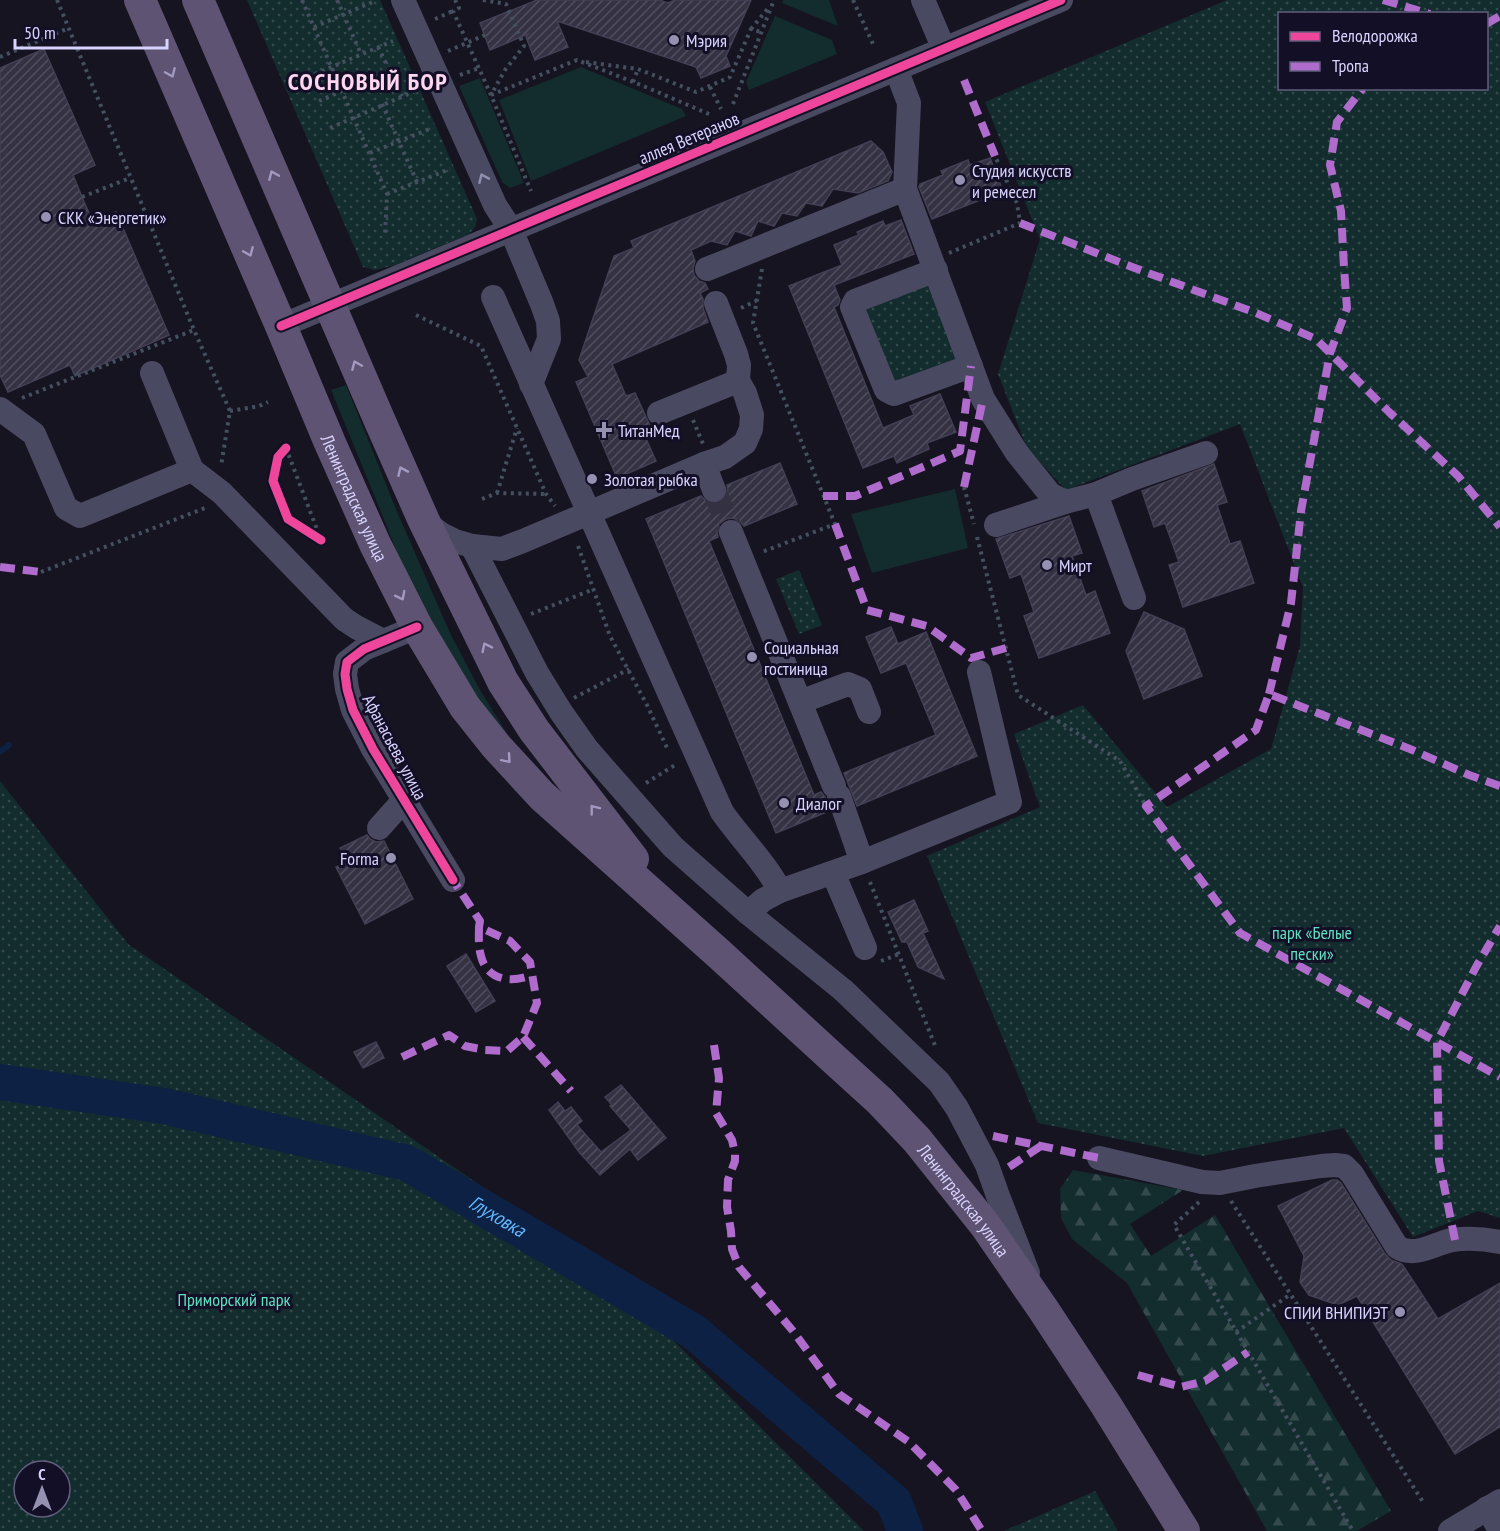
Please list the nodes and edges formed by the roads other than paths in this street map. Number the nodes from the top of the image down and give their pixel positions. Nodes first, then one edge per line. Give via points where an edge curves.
1 (140, 0) edge
2 (198, 0) edge
3 (403, 0) edge
4 (924, 0) edge
5 (1061, 0) edge
6 (944, 49) junction
7 (896, 69) junction
8 (905, 189) junction
9 (511, 230) junction
10 (934, 265) junction
11 (707, 269) dead end
12 (493, 297) dead end
13 (716, 303) dead end
14 (330, 306) junction
15 (281, 326) junction
16 (971, 366) junction
17 (152, 373) dead end
18 (738, 381) junction
19 (531, 384) junction
20 (0, 409) edge
21 (659, 413) dead end
22 (1206, 453) dead end
23 (704, 464) junction
24 (192, 470) junction
25 (714, 490) tunnel mouth
26 (1096, 494) junction
27 (1065, 502) junction
28 (588, 513) junction
29 (424, 521) junction
30 (996, 525) dead end
31 (731, 532) tunnel mouth
32 (472, 546) junction
33 (1134, 598) dead end
34 (417, 627) junction
35 (383, 640) junction
36 (979, 672) dead end
37 (800, 702) junction
38 (869, 712) dead end
39 (567, 773) junction
40 (542, 796) junction
41 (404, 800) junction
42 (379, 828) dead end
43 (862, 862) junction
44 (834, 873) junction
45 (453, 880) dead end
46 (780, 891) junction
47 (748, 913) junction
48 (681, 921) junction
49 (865, 948) dead end
50 (1099, 1158) dead end
51 (1500, 1242) edge
52 (1043, 1309) junction
53 (1494, 1504) edge
54 (1500, 1530) edge
55 (1184, 1531) edge
56 (1450, 1531) edge

1 -> 15 main road, Ленинградская улица
14 -> 2 main road, Ленинградская улица
9 -> 3 street via 495,205
4 - 6 street
5 - 6 street, аллея Ветеранов
6 - 7 street, аллея Ветеранов
7 - 8 street via 909,104
7 - 9 street, аллея Ветеранов
8 - 10 street
8 - 11 street
9 - 14 street, аллея Ветеранов
9 - 19 street via 548,321 549,339
10 - 16 street
10 - 16 street via 855,301 852,307 886,390 894,394
12 - 19 street
13 - 18 street via 736,354
14 - 15 street, аллея Ветеранов
29 -> 14 main road, Ленинградская улица
15 -> 34 main road, Ленинградская улица via 344,476
16 - 27 street via 983,399 1017,453 1050,494
17 - 24 street
18 - 21 street
18 - 23 street via 752,415 751,429 745,443 725,457
19 - 28 street
20 - 24 street via 34,434 66,508 80,516
22 - 26 street
23 - 25 street
23 - 28 street
24 - 35 street via 212,498 344,619
26 - 27 street
26 - 33 street
27 - 30 street
28 - 32 street via 502,549
28 - 46 street via 722,812
29 - 32 street via 448,537
39 -> 29 main road, Ленинградская улица via 503,682
31 - 37 street
32 - 47 street via 537,672 587,749 673,847
34 - 35 street, Афанасьева улица
34 -> 40 main road, Ленинградская улица via 465,707
35 - 41 street, Афанасьева улица via 347,662 345,674 353,710
36 - 43 street via 1010,802
37 - 38 street via 848,684 860,689
37 - 43 street
39 - 40 main road via 567,782 560,790
48 -> 39 main road, Ленинградская улица
40 - 48 main road, Ленинградская улица
41 - 42 street
41 - 45 street, Афанасьева улица
43 - 44 street
44 - 46 street
44 - 49 street
46 - 47 street
47 - 52 street via 843,990 939,1082 987,1165
48 - 52 main road, Ленинградская улица via 880,1101 917,1140 985,1225
50 - 51 street via 1220,1183 1344,1166 1402,1250 1415,1252 1455,1240
52 - 55 main road, Ленинградская улица
53 - 54 street
53 - 56 street

